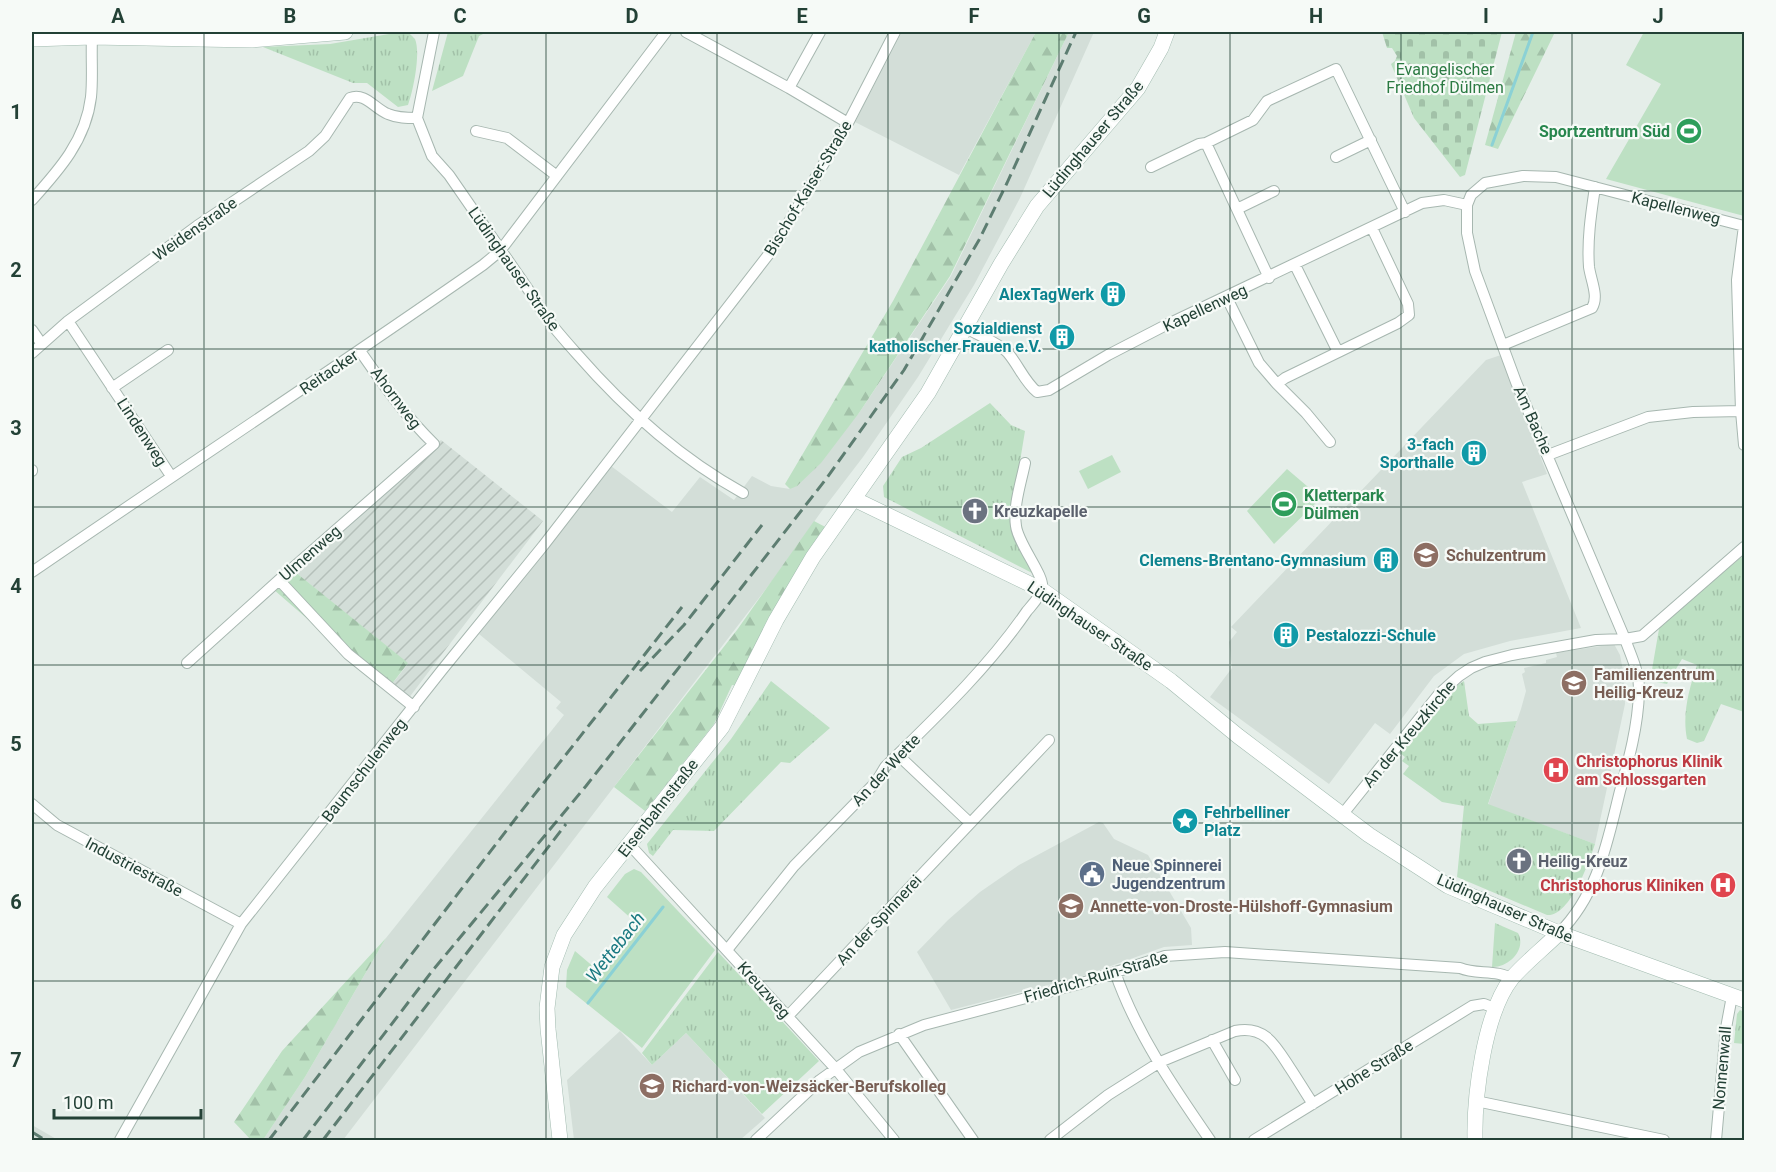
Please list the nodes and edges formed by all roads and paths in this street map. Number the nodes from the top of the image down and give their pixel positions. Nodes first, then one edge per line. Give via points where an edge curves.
1 (345, 32) edge
2 (434, 32) edge
3 (666, 32) edge
4 (686, 32) edge
5 (820, 32) edge
6 (895, 32) edge
7 (1167, 32) edge
8 (176, 35) edge
9 (92, 37) junction
10 (32, 39) edge
11 (789, 88) junction
12 (417, 118) junction
13 (848, 123) junction
14 (476, 131) dead end
15 (1371, 140) junction
16 (1206, 143) junction
17 (1336, 157) dead end
18 (1151, 167) dead end
19 (557, 176) junction
20 (1594, 187) junction
21 (1274, 191) dead end
22 (32, 200) edge
23 (1469, 200) junction
24 (1237, 209) junction
25 (1405, 212) junction
26 (1744, 226) edge
27 (1372, 228) junction
28 (500, 252) junction
29 (1295, 265) junction
30 (1269, 278) junction
31 (1227, 297) junction
32 (68, 321) junction
33 (966, 328) junction
34 (32, 330) edge
35 (41, 343) junction
36 (1503, 345) junction
37 (168, 350) dead end
38 (360, 351) junction
39 (1338, 352) junction
40 (32, 353) edge
41 (1743, 362) edge
42 (1277, 384) junction
43 (112, 388) junction
44 (1741, 411) junction
45 (640, 420) junction
46 (1330, 442) dead end
47 (434, 444) joint
48 (1744, 445) edge
49 (1548, 455) junction
50 (1025, 463) dead end
51 (171, 476) junction
52 (743, 493) dead end
53 (854, 499) junction
54 (1744, 547) edge
55 (32, 572) edge
56 (279, 579) junction
57 (1042, 590) junction
58 (1625, 639) junction
59 (187, 663) dead end
60 (414, 707) junction
61 (1049, 740) dead end
62 (897, 755) junction
63 (32, 804) edge
64 (1342, 815) junction
65 (970, 823) junction
66 (629, 844) junction
67 (241, 924) junction
68 (1560, 933) junction
69 (728, 950) junction
70 (1115, 972) junction
71 (1512, 979) junction
72 (1738, 998) edge
73 (1497, 1009) junction
74 (788, 1016) junction
75 (900, 1034) junction
76 (1212, 1040) junction
77 (1160, 1062) junction
78 (835, 1068) junction
79 (1235, 1080) dead end
80 (1476, 1101) junction
81 (1313, 1104) junction
82 (120, 1140) edge
83 (560, 1140) edge
84 (756, 1140) edge
85 (894, 1140) edge
86 (973, 1140) edge
87 (1050, 1140) edge
88 (1210, 1140) edge
89 (1254, 1140) edge
90 (1475, 1140) edge
91 (1664, 1140) edge
92 (1716, 1140) edge

1 - 8 street via 252,40
2 - 12 street
3 - 19 street, Reitacker
4 - 11 street
5 - 11 street
6 - 13 street, Bischof-Kaiser-Straße
7 - 33 street, Lüdinghauser Straße via 1138,88 1037,206
8 - 9 street
9 - 10 street
9 - 22 street via 87,117 80,136 57,171
11 - 13 street
12 - 28 street, Lüdinghauser Straße via 432,156
12 - 32 street, Weidenstraße via 386,114 362,97 351,98 325,136 309,151 197,226
13 - 45 street, Bischof-Kaiser-Straße via 779,240
14 - 19 street via 507,138
15 - 16 street via 1336,69 1267,101 1253,120
15 - 17 street
15 - 25 street
16 - 18 street
16 - 24 street
19 - 28 street, Reitacker
20 - 23 street, Kapellenweg via 1556,177 1523,176 1485,183
20 - 26 street, Kapellenweg
20 - 36 street via 1588,227 1589,267 1596,302 1592,308
21 - 24 street
23 - 25 street, Kapellenweg via 1422,203
23 - 36 street, Am Bache via 1467,233 1474,271
24 - 30 street
25 - 27 street, Kapellenweg
26 - 41 street via 1737,280
27 - 29 street, Kapellenweg
27 - 39 street via 1408,304 1409,315
28 - 38 street, Reitacker
28 - 45 street, Lüdinghauser Straße via 542,314
29 - 30 street, Kapellenweg
29 - 39 street
30 - 31 street, Kapellenweg
31 - 33 street, Kapellenweg via 1108,355 1049,390 1037,392 1006,350
31 - 42 street via 1259,363
32 - 35 street, Weidenstraße
32 - 43 street, Lindenweg
33 - 53 street, Lüdinghauser Straße via 928,393
34 - 35 street
35 - 40 street, Weidenstraße
36 - 49 street, Am Bache
37 - 43 street, Lindenweg
38 - 47 street, Ahornweg via 399,405
38 - 51 street, Reitacker
39 - 42 street
41 - 44 street
42 - 46 street
43 - 51 street, Lindenweg
44 - 48 street
44 - 49 street via 1648,417
45 - 52 street, Lüdinghauser Straße via 718,479
45 - 60 street, Baumschulenweg
47 - 56 street, Ulmenweg
49 - 58 street, Am Bache
50 - 57 street via 1016,527 1023,549 1042,581
51 - 55 street, Reitacker
53 - 57 street, Lüdinghauser Straße
53 - 66 street, Eisenbahnstraße via 813,557 776,620 722,727
54 - 58 street via 1642,636
56 - 59 street, Ulmenweg
56 - 60 street via 348,654
57 - 62 street, An der Wette via 987,664
57 - 64 street, Lüdinghauser Straße via 1171,681
58 - 64 street, An der Kreuzkirche via 1596,640 1512,655 1471,668 1443,690
58 - 68 street, Am Bache via 1638,674 1635,735 1600,869 1585,902
60 - 67 street, Baumschulenweg
61 - 65 street, An der Spinnerei
62 - 65 street
62 - 69 street, An der Wette via 795,866
63 - 67 street, Industriestraße via 57,825
64 - 68 street, Lüdinghauser Straße via 1396,855 1448,886
65 - 74 street, An der Spinnerei
66 - 69 street, Kreuzweg
66 - 83 street, Eisenbahnstraße via 573,920 552,967 548,1029
67 - 82 street, Baumschulenweg
68 - 71 street
68 - 72 street, Lüdinghauser Straße
69 - 74 street, Kreuzweg
70 - 71 street, Friedrich-Ruin-Straße via 1165,956 1225,952 1460,968
70 - 75 street, Friedrich-Ruin-Straße
70 - 77 street via 1128,1006
71 - 73 street
72 - 92 street, Nonnenwall via 1726,1028
73 - 80 street
73 - 81 street, Hohe Straße via 1484,1004 1473,1006
74 - 78 street, Kreuzweg
75 - 78 street, Friedrich-Ruin-Straße via 859,1052
75 - 86 street
76 - 77 street
76 - 79 street
76 - 81 street via 1243,1029 1265,1036
77 - 87 street via 1108,1095
77 - 88 street
78 - 84 street, Friedrich-Ruin-Straße
78 - 85 street, Kreuzweg
80 - 90 street
80 - 91 street
81 - 89 street, Hohe Straße

